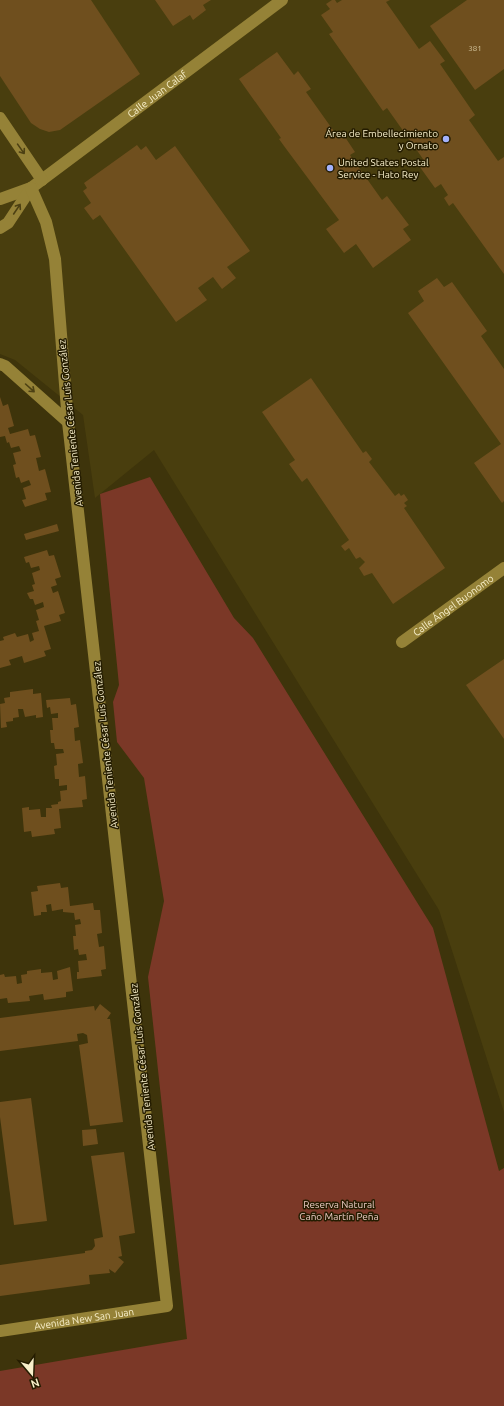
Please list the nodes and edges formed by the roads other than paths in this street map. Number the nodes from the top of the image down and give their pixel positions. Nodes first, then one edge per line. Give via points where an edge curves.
1 (282, 0) edge
2 (0, 118) edge
3 (42, 180) junction
4 (31, 188) junction
5 (0, 199) edge
6 (0, 228) edge
7 (0, 364) edge
8 (68, 422) junction
9 (504, 568) edge
10 (402, 642) dead end
11 (167, 1306) joint
12 (0, 1331) edge

1 - 3 street, Calle Juan Calaf
2 -> 3 street
3 - 4 street, Calle Juan Calaf
4 - 5 street
6 -> 4 street via 8,223
4 - 8 street, Avenida Teniente César Luis González via 46,222 55,259
7 -> 8 street
8 - 11 street, Avenida Teniente César Luis González
9 - 10 street, Calle Ángel Buonomo
11 - 12 street, Avenida New San Juan

